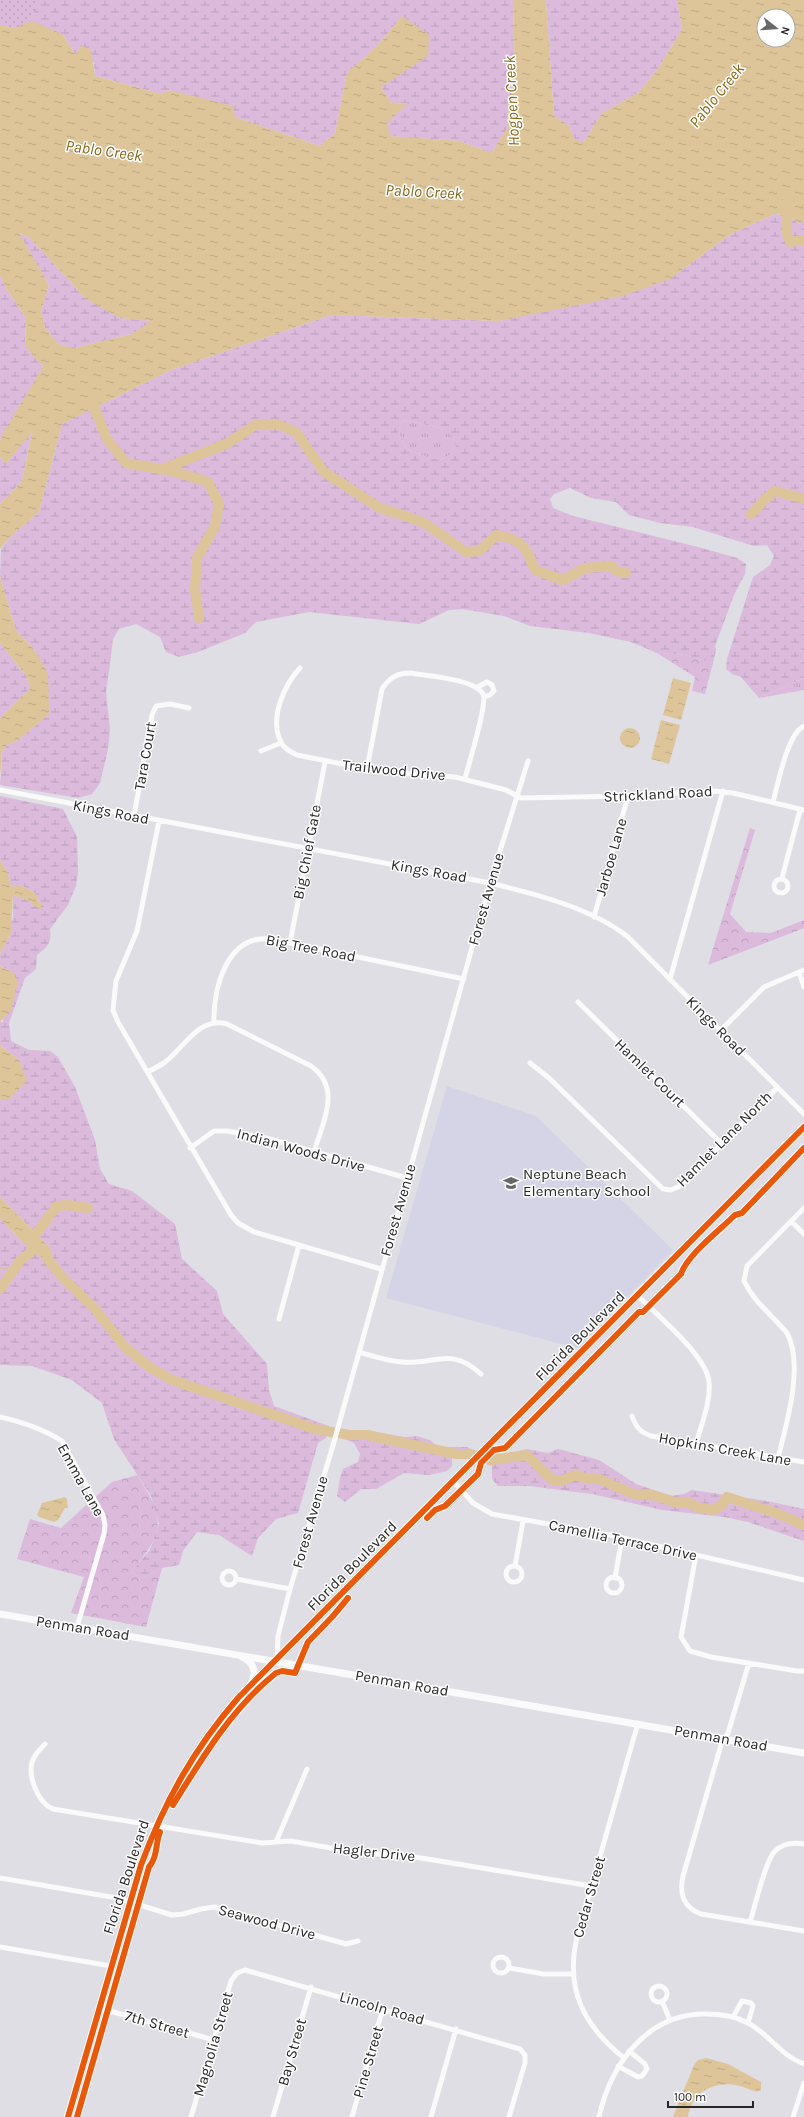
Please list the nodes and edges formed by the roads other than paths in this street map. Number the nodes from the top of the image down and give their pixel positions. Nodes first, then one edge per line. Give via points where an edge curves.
1 (300, 668) dead end
2 (476, 688) junction
3 (484, 697) junction
4 (189, 708) dead end
5 (804, 726) edge
6 (281, 743) junction
7 (261, 751) dead end
8 (528, 761) dead end
9 (325, 762) junction
10 (367, 769) junction
11 (465, 779) junction
12 (0, 790) edge
13 (723, 791) junction
14 (628, 796) junction
15 (517, 797) junction
16 (773, 802) junction
17 (802, 810) edge
18 (134, 816) junction
19 (159, 821) junction
20 (308, 849) junction
21 (782, 878) dead end
22 (490, 883) junction
23 (594, 917) junction
24 (290, 943) junction
25 (802, 971) edge
26 (464, 979) junction
27 (670, 979) junction
28 (804, 987) edge
29 (578, 1002) dead end
30 (214, 1023) junction
31 (721, 1030) junction
32 (530, 1063) dead end
33 (148, 1072) junction
34 (777, 1088) junction
35 (804, 1114) edge
36 (804, 1127) edge
37 (722, 1144) junction
38 (190, 1148) junction
39 (314, 1152) junction
40 (407, 1178) junction
41 (804, 1208) edge
42 (791, 1221) junction
43 (804, 1234) edge
44 (299, 1245) junction
45 (381, 1269) junction
46 (638, 1296) junction
47 (279, 1318) dead end
48 (359, 1352) junction
49 (481, 1374) dead end
50 (632, 1416) dead end
51 (0, 1417) edge
52 (696, 1444) junction
53 (778, 1458) junction
54 (804, 1462) edge
55 (454, 1482) junction
56 (523, 1521) junction
57 (622, 1538) junction
58 (696, 1555) junction
59 (515, 1566) dead end
60 (615, 1578) dead end
61 (236, 1579) dead end
62 (804, 1580) edge
63 (290, 1589) junction
64 (0, 1614) edge
65 (77, 1627) junction
66 (235, 1654) junction
67 (277, 1661) junction
68 (749, 1663) junction
69 (804, 1671) edge
70 (250, 1687) junction
71 (638, 1723) junction
72 (724, 1738) junction
73 (45, 1744) dead end
74 (804, 1752) edge
75 (307, 1769) dead end
76 (156, 1824) junction
77 (276, 1842) junction
78 (804, 1844) edge
79 (0, 1878) edge
80 (592, 1886) junction
81 (130, 1902) junction
82 (750, 1922) junction
83 (804, 1931) edge
84 (358, 1940) dead end
85 (0, 1947) edge
86 (111, 1966) junction
87 (508, 1968) dead end
88 (237, 1973) joint
89 (572, 1974) junction
90 (311, 1987) junction
91 (662, 2001) dead end
92 (99, 2008) junction
93 (383, 2008) junction
94 (733, 2017) junction
95 (670, 2020) junction
96 (748, 2022) junction
97 (456, 2030) junction
98 (214, 2040) junction
99 (629, 2051) junction
100 (624, 2058) junction
101 (804, 2064) edge
102 (618, 2066) junction
103 (804, 2083) edge
104 (68, 2117) edge
105 (191, 2117) edge
106 (273, 2117) edge
107 (352, 2117) edge
108 (431, 2117) edge
109 (509, 2117) edge
110 (599, 2117) edge
111 (793, 2117) edge

1 - 6 street via 284,692 279,708 278,732
2 - 3 street
2 - 3 street via 487,682 492,685 494,691
2 - 10 street via 455,680 410,673 390,678 380,694
3 - 11 street
4 - 18 street, Tara Court via 170,704 156,706 152,715
5 - 16 street via 791,742
6 - 7 street
6 - 9 street, Trailwood Drive via 297,755
8 - 15 street, Forest Avenue
9 - 10 street, Trailwood Drive
9 - 20 street, Big Chief Gate
10 - 11 street, Trailwood Drive
11 - 15 street, Trailwood Drive via 506,790
12 - 18 street, Kings Road
13 - 14 street, Strickland Road
13 - 16 street
13 - 27 street, Strickland Road
14 - 15 street, Strickland Road
14 - 23 street, Jarboe Lane
15 - 22 street, Forest Avenue
16 - 17 street
17 - 21 street
18 - 19 street, Kings Road
19 - 20 street, Kings Road
19 - 33 street via 137,931 113,995 113,1010 131,1046
20 - 22 street, Kings Road
20 - 24 street, Big Chief Gate
22 - 23 street, Kings Road via 561,903
22 - 26 street, Forest Avenue
23 - 27 street, Kings Road via 618,930
24 - 26 street, Big Tree Road
24 - 30 street, Big Tree Road via 258,939 246,943 235,952 220,980
25 - 28 street
25 - 31 street via 764,987
26 - 40 street, Forest Avenue
27 - 31 street, Kings Road
29 - 37 street, Hamlet Court
30 - 33 street via 198,1030 164,1062
30 - 39 street via 228,1024 322,1074 328,1086 329,1097
31 - 34 street, Kings Road
32 - 37 street, Hamlet Lane North via 549,1078 663,1189 671,1190 680,1186
33 - 38 street
34 - 35 street, Kings Road
34 - 37 street, Hamlet Lane North
36 - 46 street, Florida Boulevard
38 - 39 street, Indian Woods Drive via 214,1131 221,1130 266,1138
38 - 44 street via 238,1223 254,1232
39 - 40 street, Indian Woods Drive
40 - 45 street, Forest Avenue
41 - 42 street
42 - 43 street
42 - 53 street via 747,1266 744,1281 750,1294 787,1334 796,1351 798,1377
44 - 45 street
44 - 47 street
45 - 48 street, Forest Avenue
46 - 52 street via 694,1352 707,1370 710,1392
46 - 55 street, Florida Boulevard
48 - 49 street via 401,1362 452,1358 467,1362
48 - 63 street, Forest Avenue
50 - 52 street, Hopkins Creek Lane via 635,1426 643,1433
51 - 65 street, Emma Lane via 23,1423 62,1441 103,1516 104,1534
52 - 53 street, Hopkins Creek Lane
53 - 54 street, Hopkins Creek Lane
55 - 56 street, Camellia Terrace Drive via 473,1503 486,1512
55 - 67 street, Florida Boulevard
56 - 57 street, Camellia Terrace Drive
56 - 59 street
57 - 58 street, Camellia Terrace Drive
57 - 60 street
58 - 62 street, Camellia Terrace Drive
58 - 68 street via 681,1637 690,1651
61 - 63 street
63 - 67 street, Forest Avenue via 278,1636
64 - 65 street, Penman Road
65 - 66 street, Penman Road
66 - 67 street, Penman Road
66 - 70 street via 249,1660 253,1666
67 - 70 street, Florida Boulevard
67 - 71 street, Penman Road
68 - 69 street
68 - 72 street via 728,1733
70 - 76 street, Florida Boulevard via 222,1717 192,1758
71 - 72 street, Penman Road
71 - 80 street, Cedar Street
72 - 74 street, Penman Road
72 - 82 street via 681,1886 684,1901 689,1908 701,1914
73 - 76 street, Hagler Drive via 35,1755 31,1768 38,1796 47,1807
75 - 77 street
76 - 77 street, Hagler Drive via 262,1843
76 - 81 street, Florida Boulevard
77 - 80 street, Hagler Drive via 290,1841 371,1854 409,1856
78 - 82 street via 787,1844 772,1854
79 - 81 street, Seawood Drive
80 - 89 street, Cedar Street via 575,1944
81 - 84 street, Seawood Drive via 172,1915 214,1908 346,1944
81 - 86 street, Florida Boulevard
82 - 83 street
85 - 86 street
86 - 92 street, Florida Boulevard
87 - 89 street via 544,1974
88 - 90 street, Lincoln Road via 246,1970
88 - 98 street, Magnolia Street via 231,1981
89 - 100 street, Cedar Street via 588,2021
90 - 93 street, Lincoln Road
90 - 106 street, Bay Street
91 - 95 street
92 - 98 street, 7th Street
92 - 104 street, Florida Boulevard
93 - 97 street, Lincoln Road
93 - 107 street, Pine Street
94 - 95 street via 695,2014
94 - 96 street
94 - 96 street via 739,2003 746,2001 753,2006
95 - 99 street via 650,2031
96 - 101 street via 762,2030 794,2060
97 - 108 street
97 - 109 street, Lincoln Road via 515,2046 525,2054 525,2063
98 - 105 street, Magnolia Street
99 - 100 street
99 - 102 street via 645,2064 646,2073 638,2077
100 - 102 street
102 - 110 street via 609,2083
103 - 111 street

